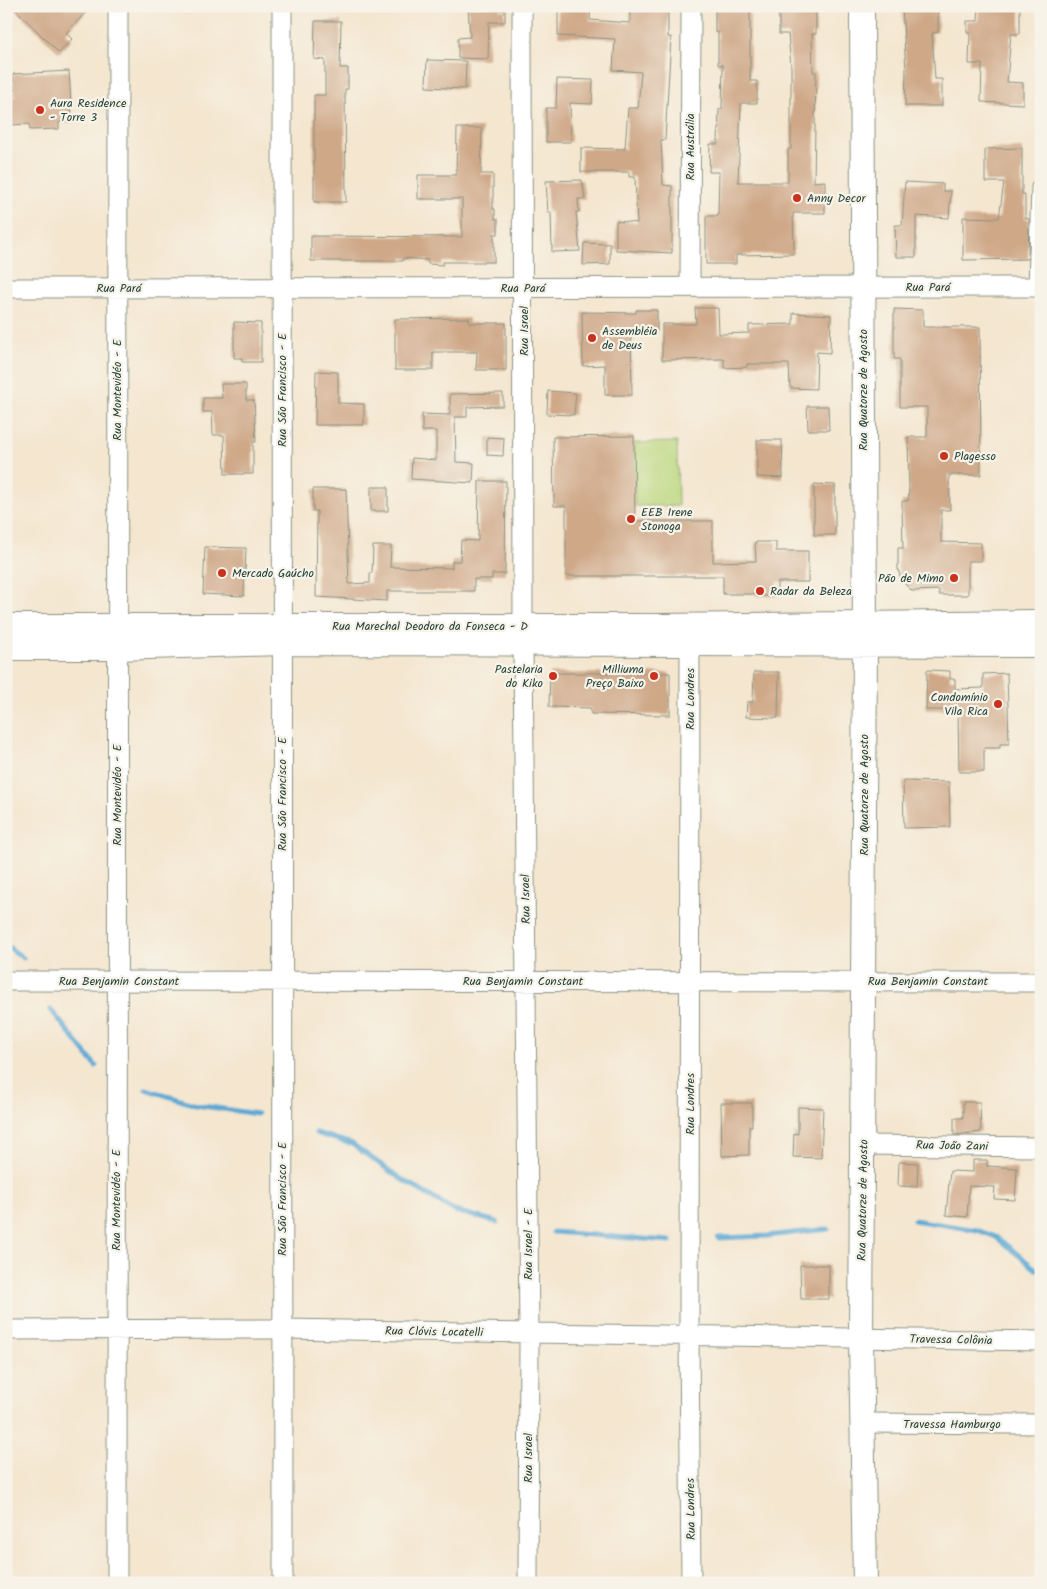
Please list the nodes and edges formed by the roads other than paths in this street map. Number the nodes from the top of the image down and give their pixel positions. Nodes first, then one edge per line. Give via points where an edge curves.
1 (118, 6) edge
2 (282, 6) edge
3 (522, 6) edge
4 (691, 6) edge
5 (862, 6) edge
6 (1041, 188) edge
7 (863, 287) junction
8 (1039, 287) edge
9 (6, 288) edge
10 (118, 288) junction
11 (282, 288) junction
12 (524, 288) junction
13 (690, 288) junction
14 (1041, 622) edge
15 (6, 626) edge
16 (282, 634) junction
17 (523, 635) junction
18 (690, 635) junction
19 (863, 635) junction
20 (117, 637) junction
21 (1041, 645) edge
22 (6, 648) edge
23 (6, 981) edge
24 (117, 981) junction
25 (282, 981) junction
26 (527, 981) junction
27 (690, 981) junction
28 (864, 981) junction
29 (1041, 982) edge
30 (863, 1145) junction
31 (1041, 1147) edge
32 (528, 1154) joint
33 (116, 1329) junction
34 (282, 1329) junction
35 (6, 1330) edge
36 (529, 1334) junction
37 (689, 1336) junction
38 (861, 1339) junction
39 (1041, 1342) edge
40 (863, 1423) junction
41 (1041, 1424) edge
42 (117, 1583) edge
43 (283, 1583) edge
44 (528, 1583) edge
45 (691, 1583) edge
46 (865, 1583) edge

1 - 10 street, Rua Montevidéo - E
2 - 11 street, Rua São Francisco - E
3 - 12 street, Rua Israel
4 - 13 street, Rua Austrália
5 - 7 street, Rua Quatorze de Agosto
6 - 8 street
7 - 8 street, Rua Pará
7 - 13 street, Rua Pará
7 - 19 street, Rua Quatorze de Agosto
9 - 10 street, Rua Pará
10 - 11 street, Rua Pará
10 - 20 street, Rua Montevidéo - E
11 - 12 street, Rua Pará
11 - 16 street, Rua São Francisco - E
12 - 13 street, Rua Pará
12 - 17 street, Rua Israel
14 - 19 street via 894,623
15 - 20 street, Rua Marechal Deodoro da Fonseca - D
16 - 17 street, Rua Marechal Deodoro da Fonseca - D
16 - 20 street, Rua Marechal Deodoro da Fonseca - D
16 - 25 street, Rua São Francisco - E
17 - 18 street, Rua Marechal Deodoro da Fonseca - D
17 - 26 street, Rua Israel
18 - 19 street, Rua Marechal Deodoro da Fonseca - D
18 - 27 street, Rua Londres
19 - 21 street, Rua Marechal Deodoro da Fonseca - D
19 - 28 street, Rua Quatorze de Agosto
20 - 22 street, Rua Marechal Deodoro da Fonseca - D
20 - 24 street, Rua Montevidéo - E
23 - 24 street, Rua Benjamin Constant
24 - 25 street, Rua Benjamin Constant
24 - 33 street, Rua Montevidéo - E
25 - 26 street, Rua Benjamin Constant
25 - 34 street, Rua São Francisco - E
26 - 27 street, Rua Benjamin Constant
26 - 32 street, Rua Israel
27 - 28 street, Rua Benjamin Constant
27 - 37 street, Rua Londres
28 - 29 street, Rua Benjamin Constant
28 - 30 street, Rua Quatorze de Agosto
30 - 31 street, Rua João Zani
30 - 38 street, Rua Quatorze de Agosto
32 - 36 street, Rua Israel - E
33 - 34 street, Rua Clóvis Locatelli
33 - 35 street, Rua Clóvis Locatelli
33 - 42 street, Rua Montevidéo - E
34 - 36 street, Rua Clóvis Locatelli
34 - 43 street, Rua São Francisco - E
36 - 37 street, Rua Clóvis Locatelli
36 - 44 street, Rua Israel
37 - 38 street, Rua Clóvis Locatelli
37 - 45 street, Rua Londres
38 - 39 street, Travessa Colônia
38 - 40 street, Rua Quatorze de Agosto
40 - 41 street, Travessa Hamburgo
40 - 46 street, Rua Quatorze de Agosto

